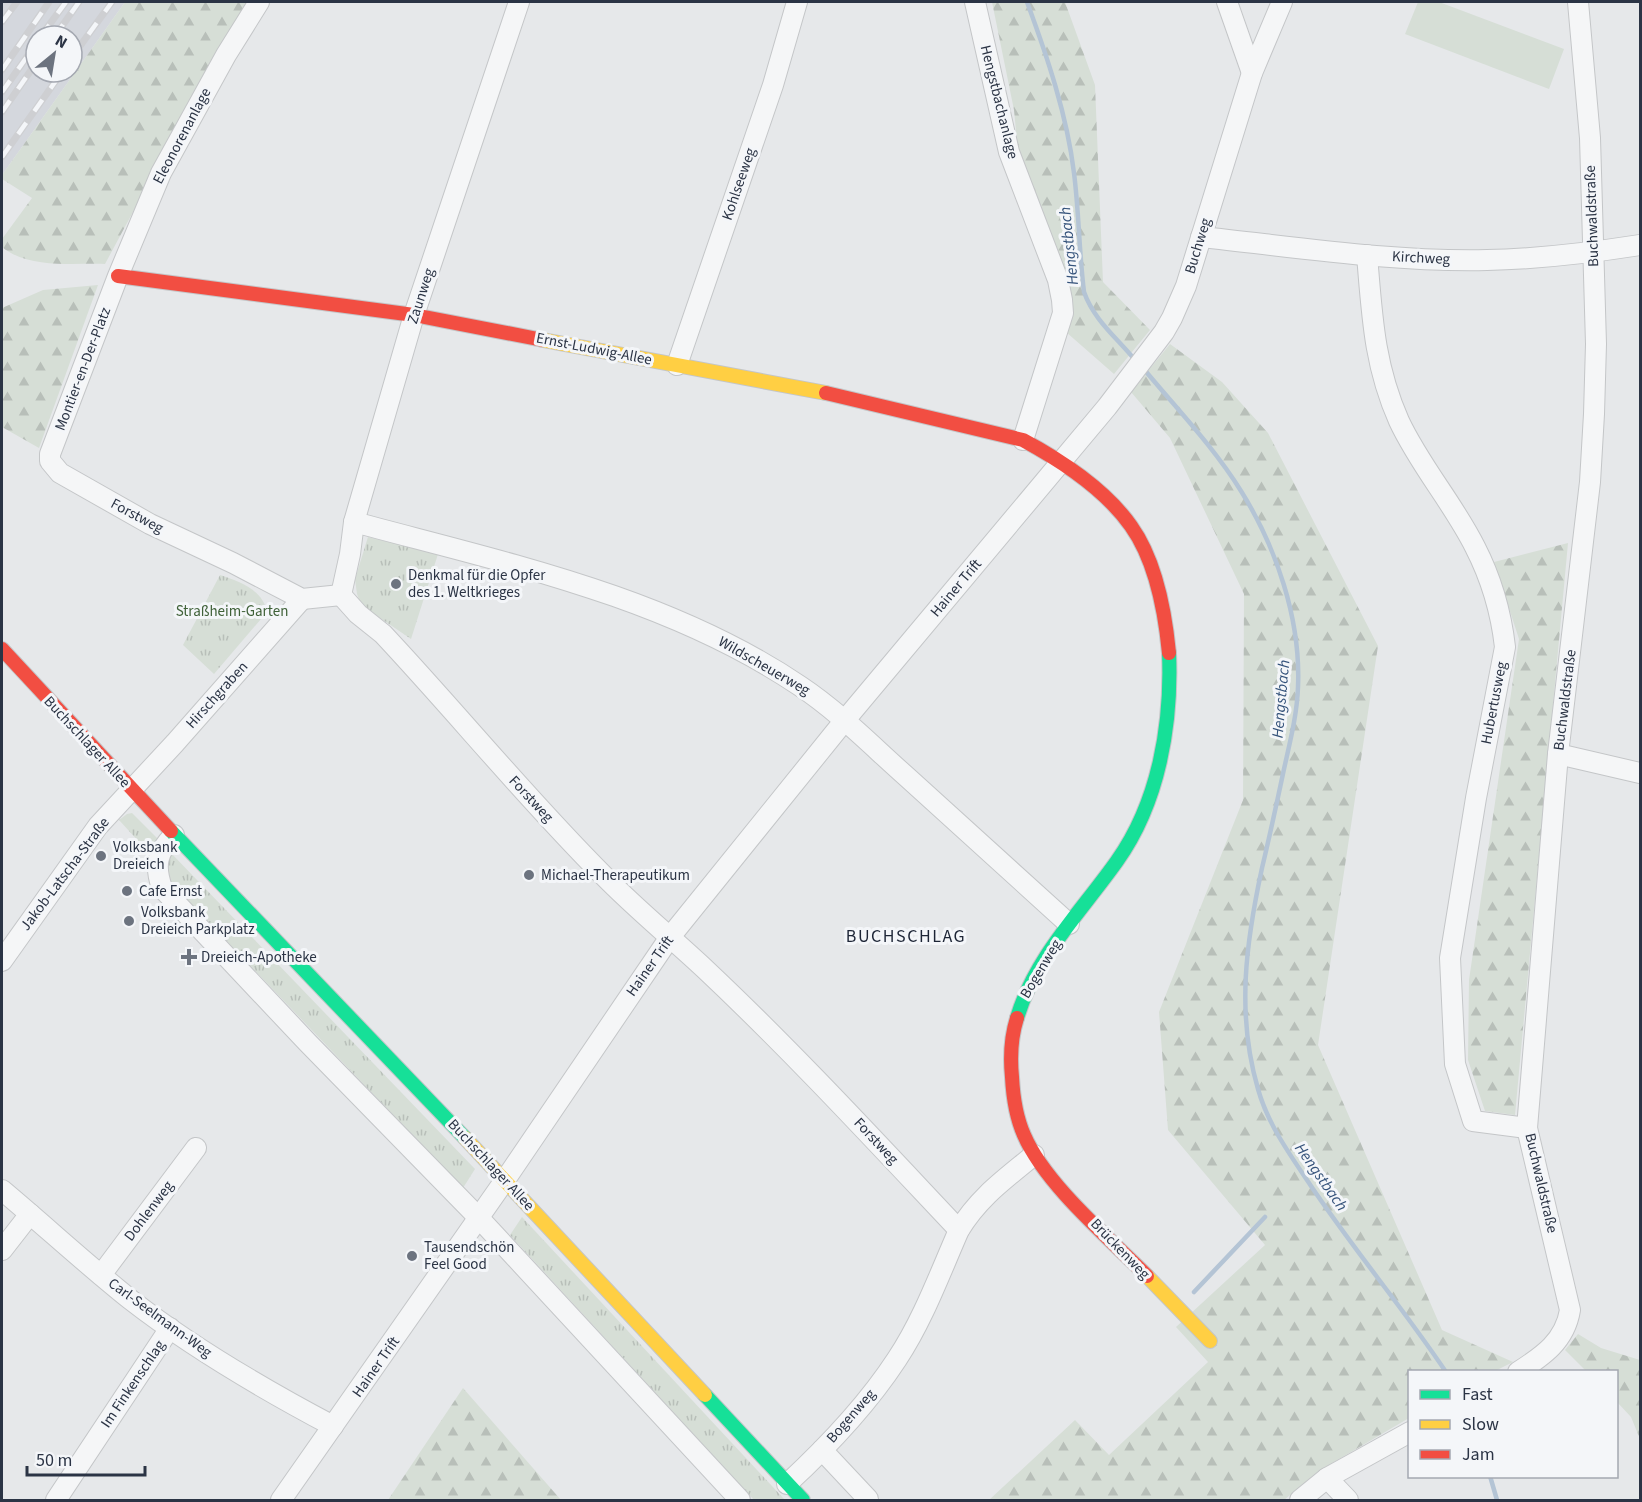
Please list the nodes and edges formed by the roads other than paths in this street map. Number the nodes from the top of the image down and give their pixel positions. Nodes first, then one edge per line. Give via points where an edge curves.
1 (259, 2) edge
2 (519, 2) edge
3 (796, 2) edge
4 (975, 2) edge
5 (1227, 2) edge
6 (1282, 2) edge
7 (1578, 2) edge
8 (1252, 73) junction
9 (1202, 237) junction
10 (1641, 245) edge
11 (1594, 252) junction
12 (1367, 255) junction
13 (118, 276) junction
14 (414, 315) junction
15 (676, 365) junction
16 (1023, 440) junction
17 (50, 461) joint
18 (1061, 462) junction
19 (354, 522) junction
20 (341, 595) junction
21 (302, 600) junction
22 (2, 649) edge
23 (845, 720) junction
24 (1558, 754) junction
25 (1641, 773) edge
26 (131, 790) junction
27 (174, 835) junction
28 (1069, 924) junction
29 (670, 937) junction
30 (2, 961) edge
31 (1527, 1128) junction
32 (196, 1148) dead end
33 (1034, 1155) junction
34 (505, 1180) junction
35 (2, 1190) edge
36 (30, 1214) junction
37 (478, 1217) junction
38 (959, 1230) junction
39 (2, 1250) edge
40 (101, 1275) junction
41 (170, 1328) junction
42 (1210, 1341) dead end
43 (1520, 1370) edge
44 (333, 1426) junction
45 (1408, 1433) edge
46 (822, 1450) junction
47 (1327, 1478) junction
48 (787, 1484) junction
49 (868, 1499) edge
50 (56, 1500) edge
51 (281, 1500) edge
52 (740, 1500) edge
53 (803, 1500) edge
54 (1299, 1500) edge
55 (1348, 1500) edge

1 - 13 street, Eleonorenanlage via 160,174
2 - 14 street, Zaunweg
3 - 15 street, Kohlseeweg via 773,85
4 - 16 street, Hengstbachanlage via 1010,152 1062,300 1063,313
5 - 8 street
6 - 8 street, Buchweg
7 - 11 street, Buchwaldstraße
8 - 9 street, Buchweg
9 - 12 street, Kirchweg
9 - 18 street, Buchweg via 1172,318
10 - 11 street, Kirchweg
11 - 12 street, Kirchweg via 1486,260
11 - 24 street, Buchwaldstraße via 1596,344 1590,482
12 - 31 street, Hubertusweg via 1374,338 1393,405 1416,453 1474,545 1503,627 1505,647 1450,958 1455,1064 1473,1120
13 - 14 street, Ernst-Ludwig-Allee
13 - 17 street, Montier-en-Der-Platz
14 - 15 street, Ernst-Ludwig-Allee
14 - 19 street, Zaunweg
15 - 16 street, Ernst-Ludwig-Allee via 830,394
16 - 18 street, Ernst-Ludwig-Allee
17 - 21 street, Forstweg via 60,473 150,525
18 - 23 street, Hainer Trift
18 - 28 street, Bogenweg via 1124,516 1142,544 1163,612 1171,691 1158,771 1143,812 1117,861
19 - 20 street, Zaunweg
19 - 23 street, Wildscheuerweg via 597,591 707,634 790,679
20 - 21 street
20 - 29 street, Forstweg via 391,642 602,875
21 - 26 street, Hirschgraben
22 - 26 street, Buchschlager Allee
23 - 28 street, Wildscheuerweg
23 - 29 street, Hainer Trift
24 - 25 street
24 - 31 street, Buchwaldstraße
26 - 27 street, Buchschlager Allee
26 - 30 street, Jakob-Latscha-Straße via 98,826
27 - 34 street, Buchschlager Allee
27 - 37 street via 162,847 158,861 162,888
28 - 33 street, Bogenweg via 1036,972 1012,1029 1012,1086 1025,1139
29 - 34 street, Hainer Trift
29 - 38 street, Forstweg via 833,1096
31 - 43 street, Buchwaldstraße via 1570,1311 1560,1337
32 - 40 street, Dohlenweg
33 - 38 street, Bogenweg via 983,1196
33 - 42 street, Brückenweg via 1068,1196
34 - 37 street, Hainer Trift
34 - 48 street, Buchschlager Allee
35 - 36 street, Carl-Seelmann-Weg
36 - 39 street
36 - 40 street, Carl-Seelmann-Weg
37 - 44 street, Hainer Trift
37 - 52 street
38 - 46 street, Bogenweg via 912,1335 864,1402
40 - 41 street, Carl-Seelmann-Weg
41 - 44 street, Carl-Seelmann-Weg via 262,1388
41 - 50 street, Im Finkenschlag
44 - 51 street, Hainer Trift
45 - 47 street
46 - 48 street, Bogenweg
46 - 49 street
47 - 54 street
47 - 55 street
48 - 53 street, Buchschlager Allee

